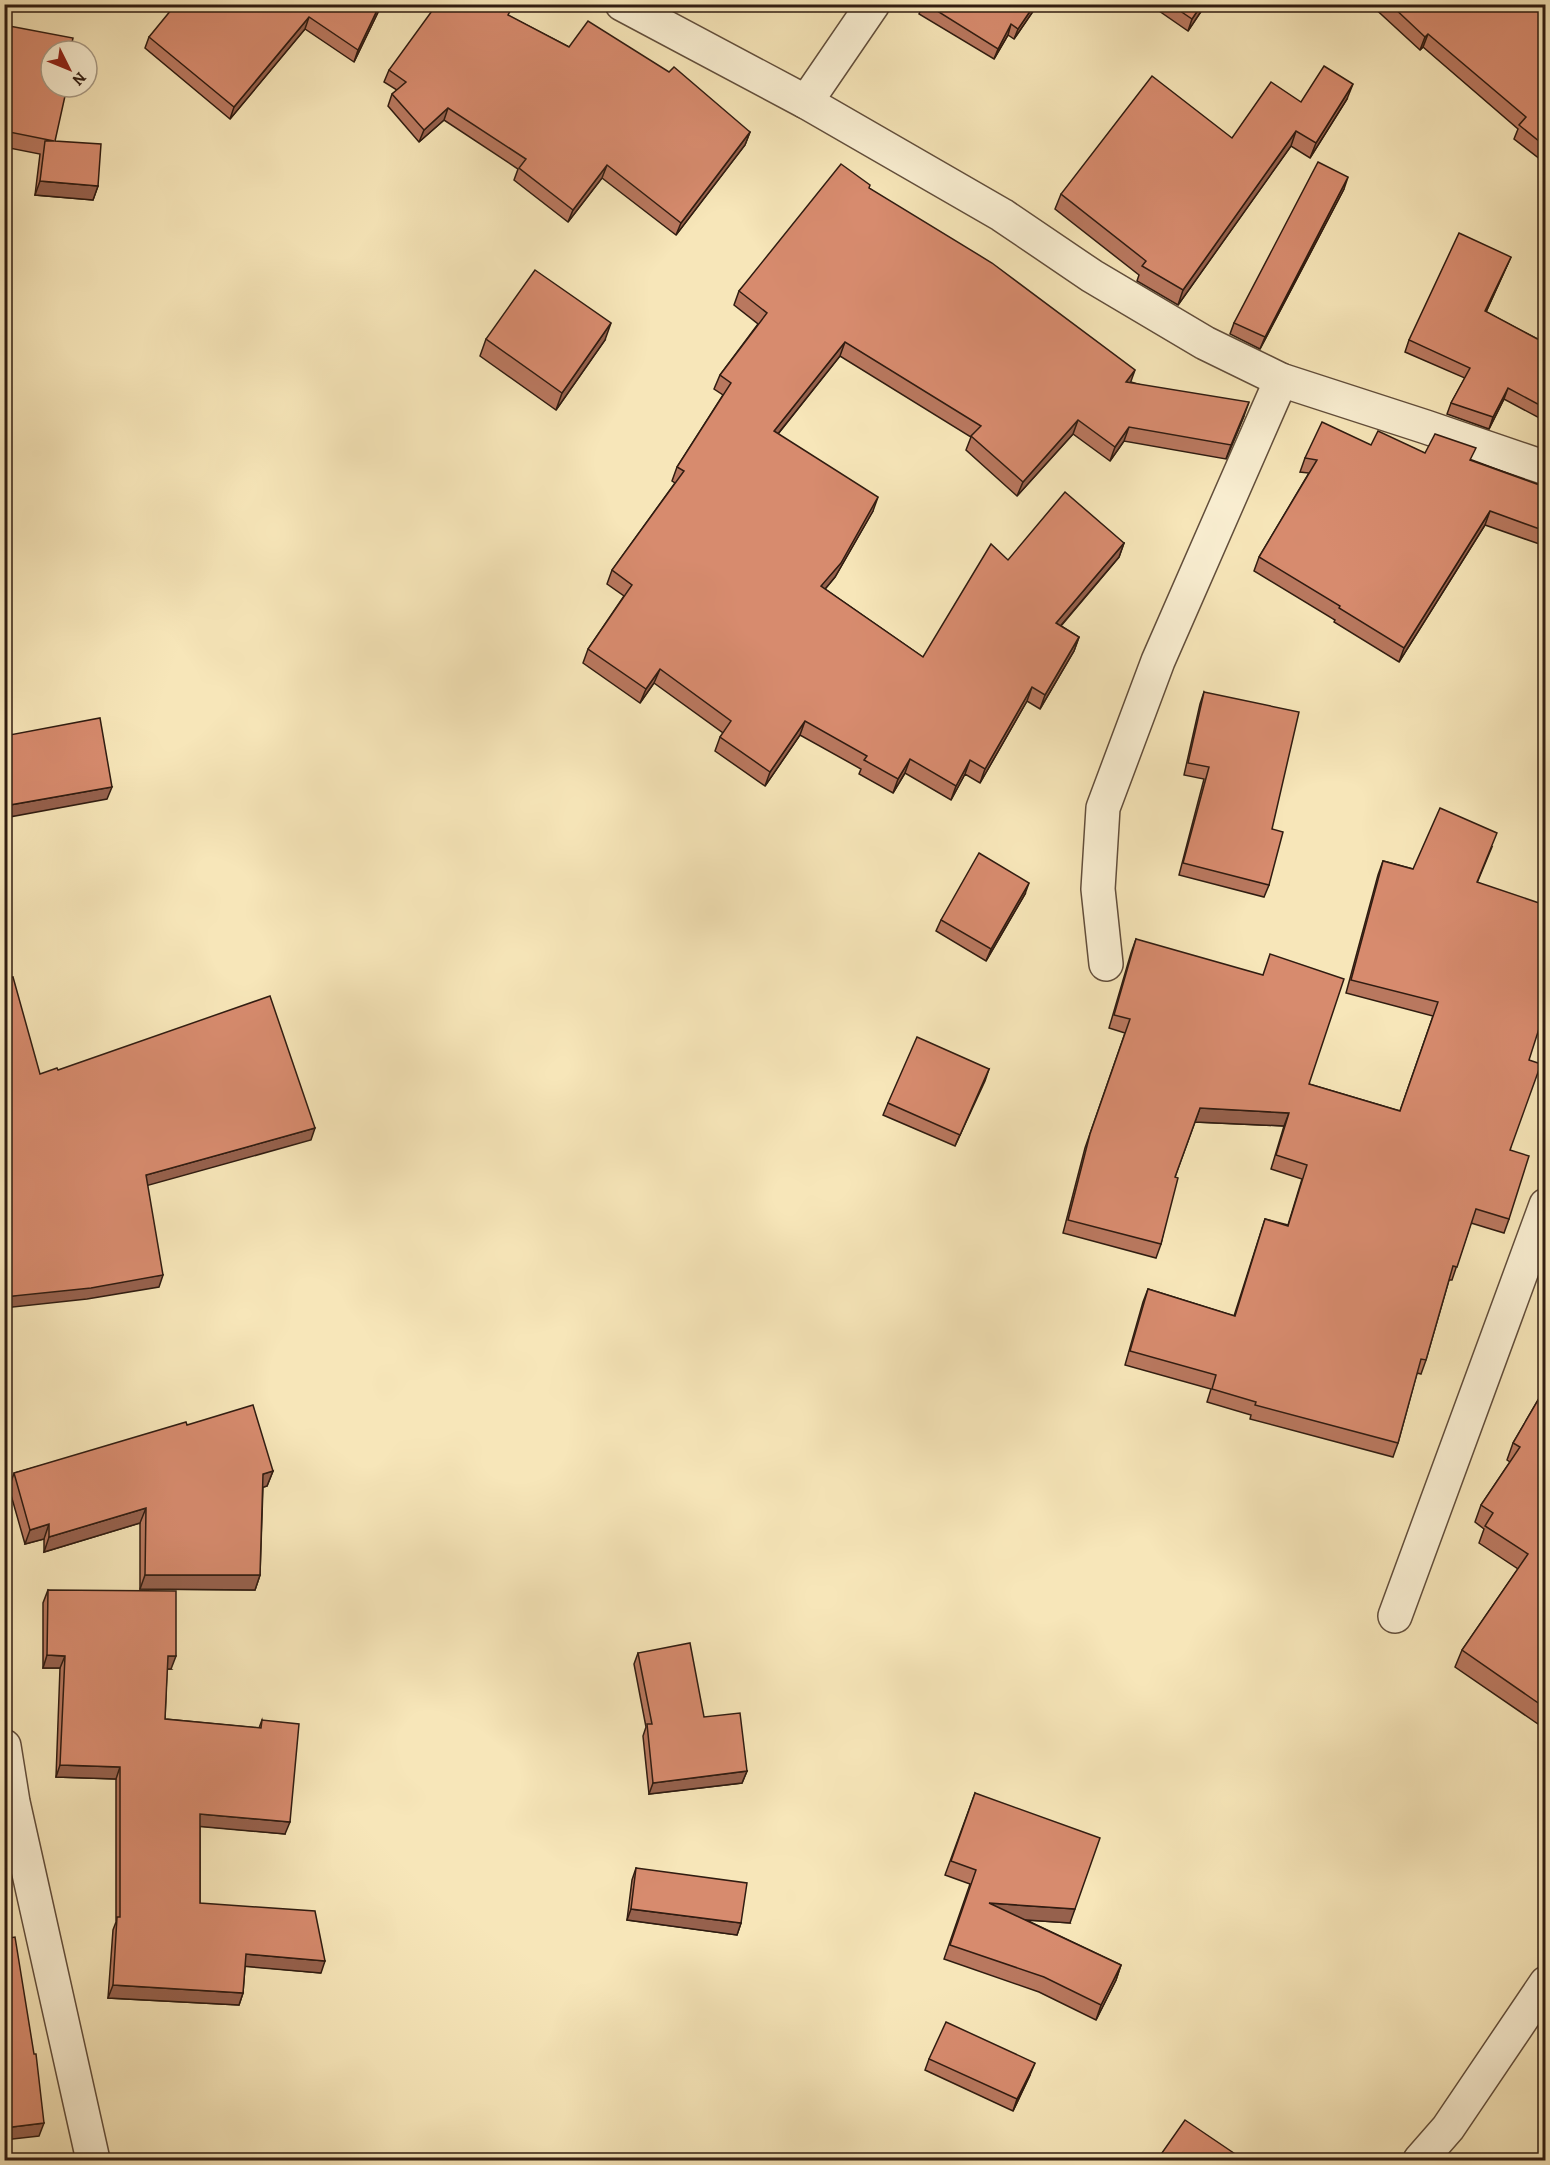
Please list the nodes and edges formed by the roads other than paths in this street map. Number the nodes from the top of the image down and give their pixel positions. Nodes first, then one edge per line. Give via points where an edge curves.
1 (622, 4) edge
2 (873, 4) edge
3 (806, 102) junction
4 (1281, 380) junction
5 (1545, 468) edge
6 (1106, 964) dead end
7 (1545, 1205) edge
8 (1395, 1616) dead end
9 (4, 1746) edge
10 (9, 1803) edge
11 (1545, 1983) edge
12 (93, 2160) edge
13 (1420, 2160) edge

1 - 3 street
2 - 3 street
3 - 4 street via 1002,215 1092,276 1205,343
4 - 5 street
4 - 6 street via 1158,661 1103,808 1098,889
7 - 8 street
9 - 10 street
10 - 12 street
11 - 13 street via 1448,2128

